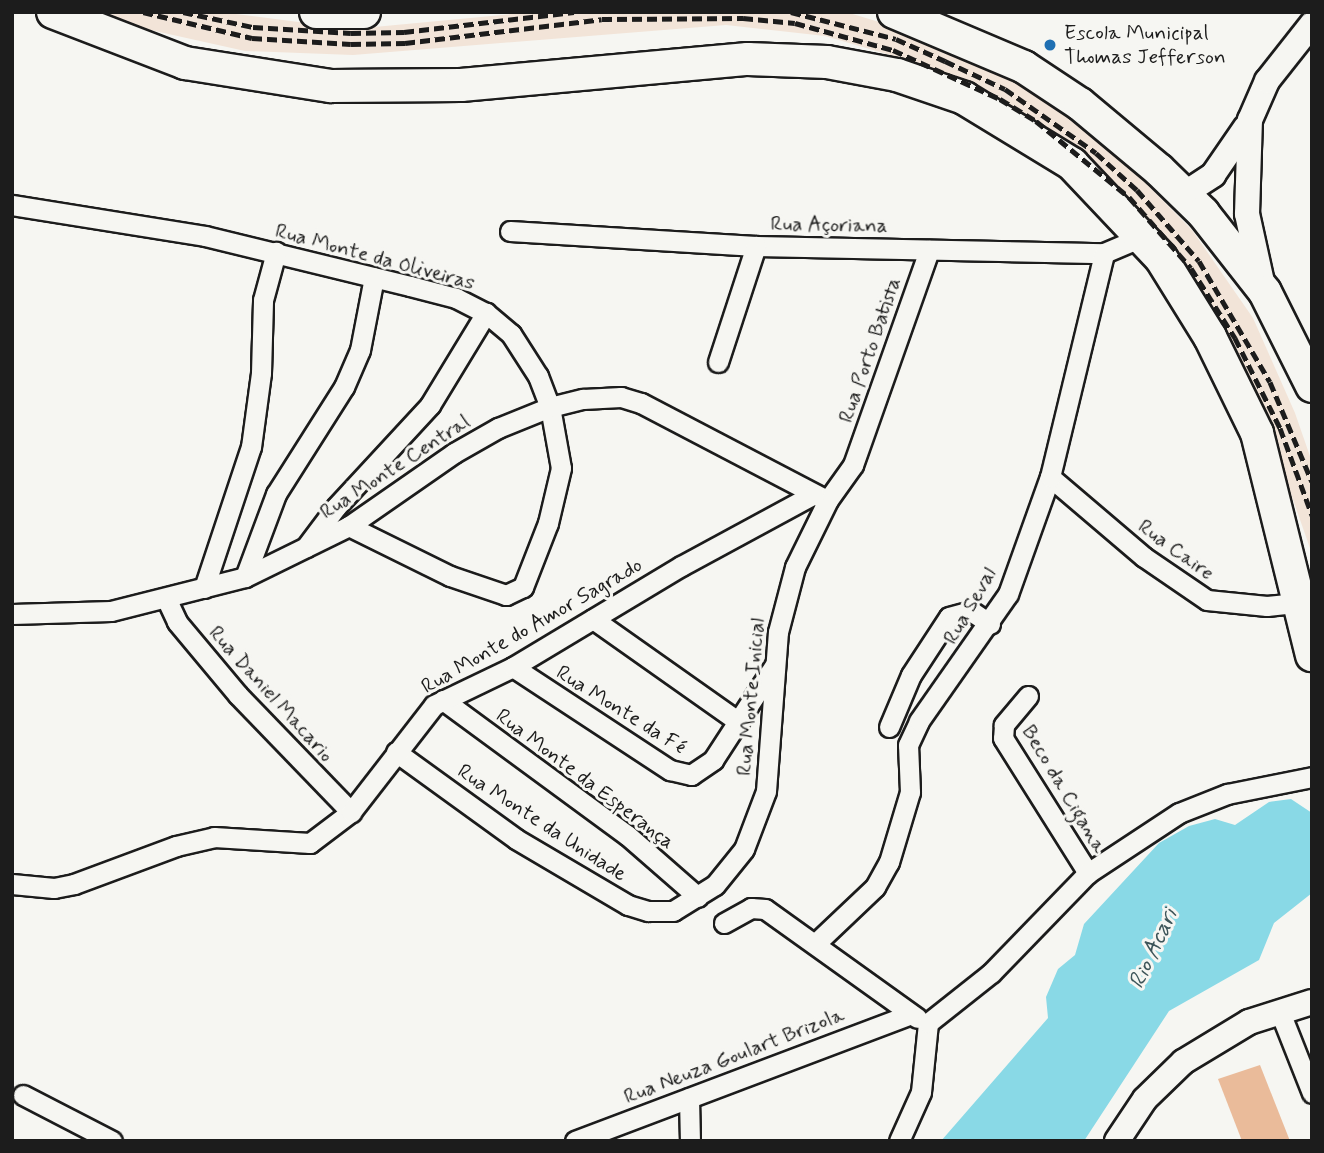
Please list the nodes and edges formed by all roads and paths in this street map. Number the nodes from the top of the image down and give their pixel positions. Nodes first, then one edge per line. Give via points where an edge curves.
1 (53, 12) edge
2 (316, 12) edge
3 (364, 12) edge
4 (894, 12) edge
5 (1312, 24) edge
6 (1250, 120) junction
7 (1184, 194) junction
8 (12, 205) edge
9 (510, 231) dead end
10 (1144, 236) junction
11 (756, 246) junction
12 (929, 250) junction
13 (276, 252) junction
14 (1104, 253) junction
15 (374, 277) junction
16 (1265, 292) junction
17 (486, 313) junction
18 (718, 362) dead end
19 (1312, 386) edge
20 (550, 407) junction
21 (853, 466) joint
22 (1050, 477) junction
23 (821, 497) junction
24 (349, 526) junction
25 (304, 550) junction
26 (245, 577) junction
27 (204, 588) junction
28 (166, 598) junction
29 (1297, 603) junction
30 (12, 614) edge
31 (593, 619) junction
32 (990, 624) junction
33 (1312, 655) edge
34 (776, 661) junction
35 (513, 667) junction
36 (1028, 696) dead end
37 (443, 700) junction
38 (739, 722) junction
39 (889, 727) dead end
40 (396, 752) junction
41 (1312, 777) edge
42 (351, 812) junction
43 (1088, 873) junction
44 (12, 884) edge
45 (698, 897) junction
46 (673, 911) joint
47 (724, 923) dead end
48 (815, 944) junction
49 (1312, 1002) edge
50 (1280, 1012) junction
51 (909, 1015) junction
52 (928, 1023) junction
53 (1312, 1093) edge
54 (23, 1094) dead end
55 (689, 1098) junction
56 (112, 1141) edge
57 (575, 1141) edge
58 (690, 1141) edge
59 (899, 1141) edge
60 (1117, 1141) edge

1 - 10 main road via 185,63 331,86 461,85 714,59 827,62 897,75 964,98 1012,124 1072,164
2 - 3 main road
4 - 7 main road via 1024,67 1080,104
5 - 6 street via 1266,81
6 - 7 street via 1213,176
6 - 16 street via 1247,214
7 - 16 main road
8 - 13 street, Rua Monte da Oliveiras
9 - 11 street, Rua Açoriana
10 - 14 street, Rua Açoriana
10 - 29 main road via 1210,337 1257,433
11 - 12 street, Rua Açoriana
11 - 18 street
12 - 14 street, Rua Açoriana
12 - 21 street, Rua Porto Batista
13 - 15 street, Rua Monte da Oliveiras
13 - 27 street via 263,300 256,428 248,464
14 - 22 street, Rua Seval
15 - 17 street, Rua Monte da Oliveiras via 456,298
15 - 26 street via 360,350 344,387 276,494
16 - 19 main road
17 - 20 street, Rua Monte da Oliveiras via 527,355
17 - 25 street via 430,405 354,486
20 - 23 street, Rua Monte Central via 603,397 641,404
20 - 24 street, Rua Monte Central via 454,453
20 - 24 street, Rua Monte da Oliveiras via 560,458 557,492 527,579 516,593 506,595 450,576
21 - 23 street, Rua Monte Inicial
22 - 29 street, Rua Caire via 1144,557 1207,600 1267,606
22 - 32 street, Rua Seval via 1008,594
23 - 31 street, Rua Monte do Amor Sagrado
23 - 34 street, Rua Monte Inicial via 782,606
24 - 25 street, Rua Monte Central
25 - 26 street, Rua Monte Central
26 - 27 street, Rua Monte Central
27 - 28 street, Rua Monte Central
28 - 30 street, Rua Monte Central via 104,612
28 - 42 street, Rua Daniel Macario via 177,622 237,695
29 - 33 main road
31 - 35 street, Rua Monte do Amor Sagrado
31 - 38 street
32 - 39 street via 971,611 949,617 911,675
32 - 48 street, Rua Seval via 919,721 908,745 910,792 889,862 875,887
34 - 38 street, Rua Monte da Fé
34 - 45 street, Rua Monte Inicial via 766,791 756,827 733,867
35 - 37 street, Rua Monte do Amor Sagrado
35 - 38 street, Rua Monte da Fé via 678,774 703,769
36 - 43 street, Beco da Cigana via 1004,725 1003,738
37 - 40 street, Rua Monte do Amor Sagrado
37 - 45 street, Rua Monte da Esperança via 627,835
40 - 42 street, Rua Monte do Amor Sagrado
40 - 46 street, Rua Monte da Unidade via 516,839 605,894 648,911
41 - 43 street via 1227,794 1179,813
42 - 44 street, Rua Monte do Amor Sagrado via 310,843 214,837 176,846 74,884 54,888
43 - 52 street via 991,973
45 - 46 street, Rua Monte Inicial
47 - 48 street via 761,907
48 - 51 street
49 - 50 street
50 - 53 street
50 - 60 street via 1221,1035 1183,1062 1145,1099
51 - 52 street
51 - 55 street, Rua Neuza Goulart Brizola
52 - 59 street via 921,1092
54 - 56 street
55 - 57 street, Rua Neuza Goulart Brizola
55 - 58 street

